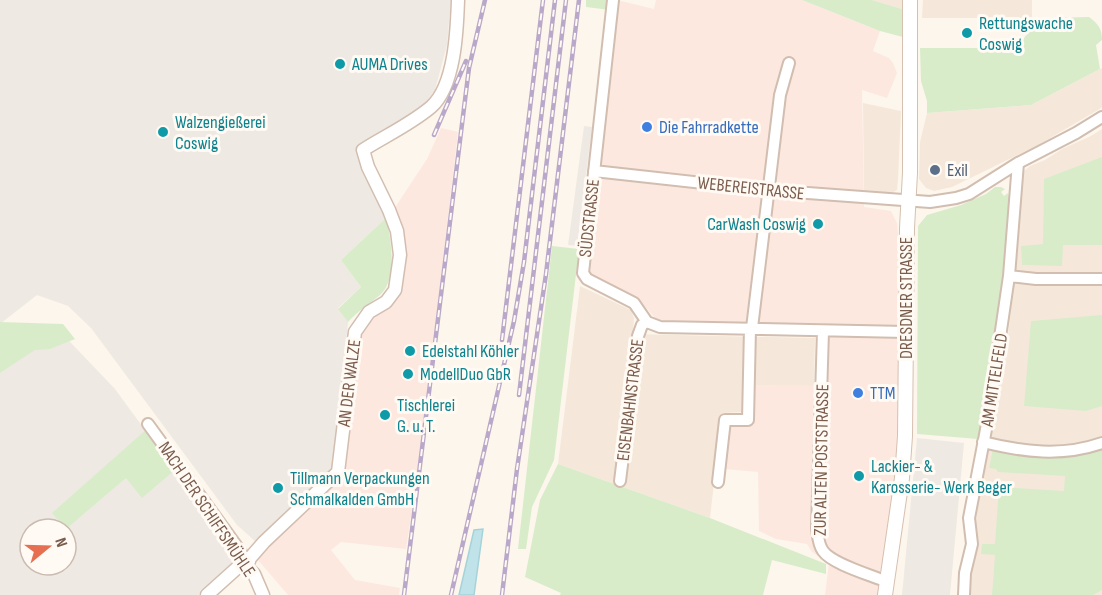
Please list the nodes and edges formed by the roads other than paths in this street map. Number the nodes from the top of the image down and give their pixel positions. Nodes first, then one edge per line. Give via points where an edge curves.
1 (458, 0) edge
2 (613, 0) edge
3 (910, 0) edge
4 (789, 63) dead end
5 (1102, 117) edge
6 (1018, 163) junction
7 (594, 171) junction
8 (767, 190) junction
9 (909, 201) junction
10 (1009, 276) junction
11 (1102, 279) edge
12 (647, 322) junction
13 (751, 328) junction
14 (823, 331) junction
15 (906, 332) junction
16 (148, 424) dead end
17 (983, 442) junction
18 (1102, 443) edge
19 (620, 481) dead end
20 (718, 482) dead end
21 (247, 567) junction
22 (886, 588) edge
23 (207, 595) edge
24 (263, 595) edge
25 (964, 595) edge

1 - 21 street, AN DER WALZE via 453,57 440,97 431,107 363,150 397,231 400,255 395,290 386,302 369,312 355,332 339,472 264,542
2 - 7 street, SÜDSTRASSE
3 - 9 main road, DRESDNER STRASSE
4 - 8 street via 780,95
5 - 6 street, WEBEREISTRASSE
6 - 9 street, WEBEREISTRASSE via 969,194 930,202
6 - 10 street, AM MITTELFELD
7 - 8 street, WEBEREISTRASSE
7 - 12 street, SÜDSTRASSE via 583,273 593,283 634,303
8 - 9 street, WEBEREISTRASSE
8 - 13 street
9 - 15 main road, DRESDNER STRASSE
10 - 11 street
10 - 17 street, AM MITTELFELD
12 - 13 street via 667,327
12 - 19 street, EISENBAHNSTRASSE via 638,336
13 - 14 street
13 - 20 street via 748,420 725,420
14 - 15 street
14 - 22 street, ZUR ALTEN POSTSTRASSE via 818,543 836,561
15 - 22 main road, DRESDNER STRASSE via 902,478
16 - 21 street, NACH DER SCHIFFSMÜHLE via 241,552
17 - 18 street via 1033,452 1083,450
17 - 25 street, AM MITTELFELD via 969,518 972,544
21 - 23 street via 237,567
21 - 24 street, NACH DER SCHIFFSMÜHLE

